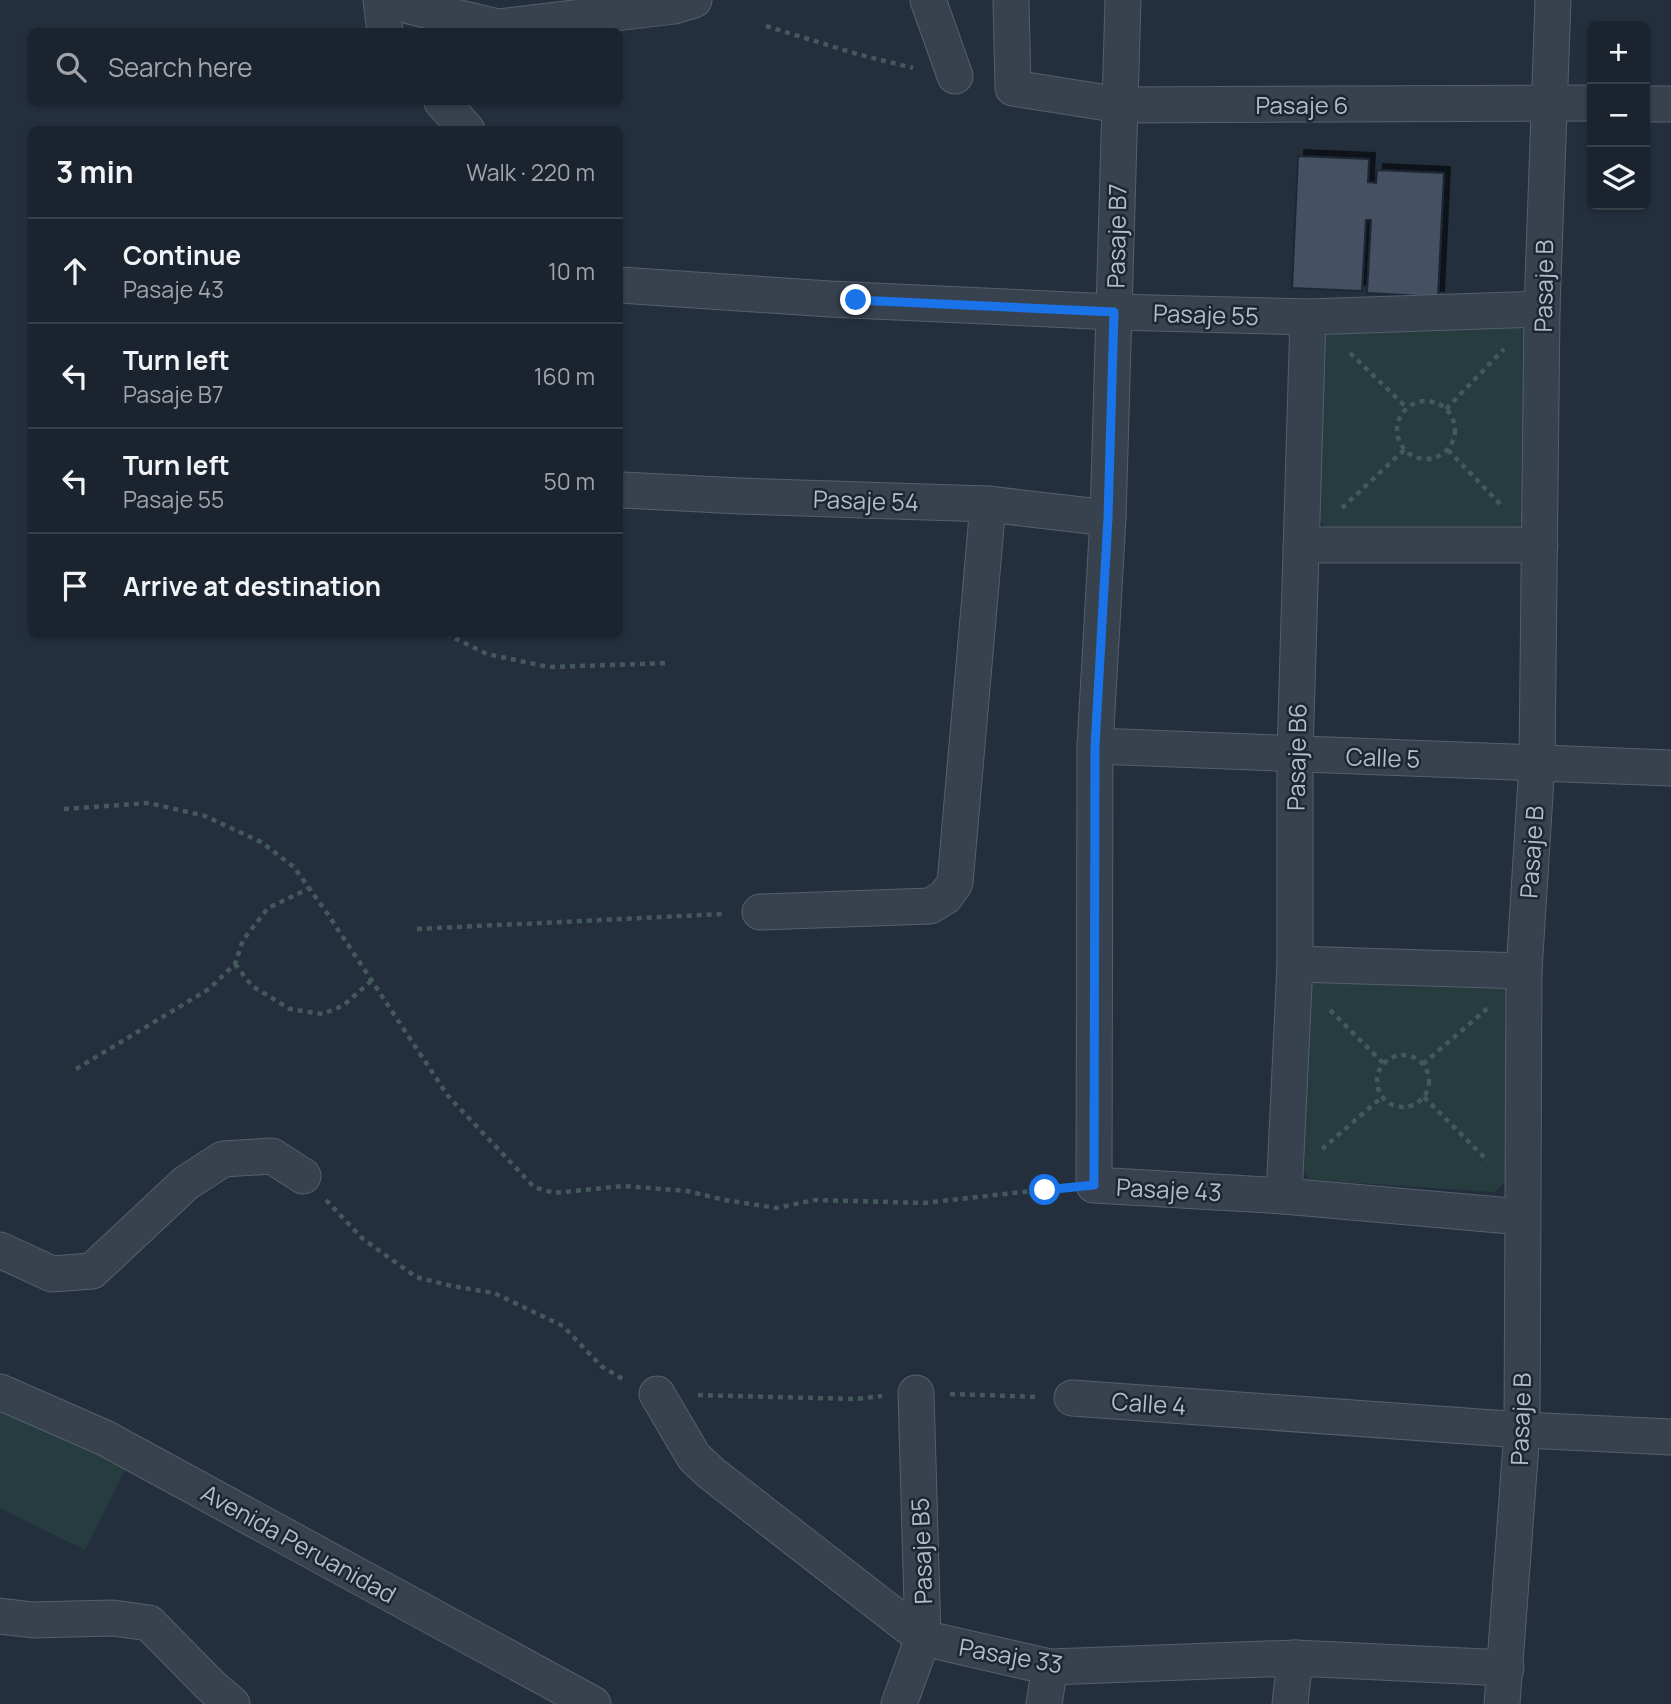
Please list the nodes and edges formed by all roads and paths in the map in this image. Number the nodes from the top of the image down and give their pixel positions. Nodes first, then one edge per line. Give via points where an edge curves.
1 (381, 0) edge
2 (393, 0) edge
3 (694, 0) edge
4 (928, 0) edge
5 (1011, 0) edge
6 (1123, 0) edge
7 (1553, 0) edge
8 (766, 26) dead end
9 (384, 28) edge
10 (955, 76) joint
11 (1548, 103) junction
12 (1587, 103) edge
13 (1650, 104) edge
14 (1671, 104) edge
15 (445, 105) edge
16 (1120, 105) junction
17 (463, 126) edge
18 (623, 285) edge
19 (1542, 309) junction
20 (1114, 312) junction
21 (1308, 317) junction
22 (1509, 345) dead end
23 (1350, 353) dead end
24 (1407, 408) junction
25 (1446, 409) junction
26 (1405, 449) junction
27 (1448, 450) junction
28 (623, 490) dead end
29 (988, 504) junction
30 (1504, 509) dead end
31 (1339, 510) dead end
32 (1108, 518) junction
33 (1301, 545) junction
34 (1540, 545) junction
35 (452, 637) edge
36 (669, 663) dead end
37 (1095, 746) junction
38 (1296, 754) junction
39 (1537, 763) junction
40 (1671, 768) edge
41 (64, 809) dead end
42 (310, 888) junction
43 (760, 912) joint
44 (417, 929) dead end
45 (235, 964) junction
46 (1295, 964) junction
47 (1524, 971) junction
48 (372, 980) junction
49 (1323, 1002) dead end
50 (1491, 1004) dead end
51 (1423, 1063) junction
52 (1384, 1064) junction
53 (76, 1069) dead end
54 (1382, 1097) junction
55 (1424, 1097) junction
56 (1320, 1151) dead end
57 (1489, 1162) dead end
58 (303, 1176) joint
59 (1094, 1185) junction
60 (1284, 1196) junction
61 (1522, 1217) junction
62 (0, 1250) edge
63 (643, 1389) junction
64 (0, 1392) edge
65 (916, 1393) junction
66 (1072, 1398) joint
67 (1522, 1430) junction
68 (1671, 1437) edge
69 (0, 1616) edge
70 (923, 1638) junction
71 (1294, 1658) junction
72 (1050, 1667) junction
73 (1506, 1668) junction
74 (232, 1704) edge
75 (593, 1704) edge
76 (899, 1704) edge
77 (1044, 1704) edge
78 (1290, 1704) edge
79 (1502, 1704) edge

1 - 9 street
2 - 3 street via 498,27
4 - 10 street
5 - 16 street, Pasaje 6 via 1013,88
6 - 16 street, Pasaje B7
7 - 11 street, Pasaje B
8 - 10 path via 857,54
11 - 12 street, Pasaje 6
11 - 16 street, Pasaje 6
11 - 19 street, Pasaje B
13 - 14 street
15 - 17 street
16 - 20 street, Pasaje B7
18 - 20 street, Pasaje 55
19 - 21 street, Pasaje 55
19 - 34 street, Pasaje B
20 - 21 street, Pasaje 55
20 - 32 street, Pasaje B7
21 - 33 street, Pasaje B6
22 - 25 path
23 - 24 path
24 - 25 path via 1434,402
24 - 26 path via 1397,432
25 - 27 path via 1456,429
26 - 27 path via 1423,459
26 - 31 path
27 - 30 path
28 - 29 street, Pasaje 54
29 - 32 street, Pasaje 54
29 - 43 street via 955,883 945,897 930,906
32 - 37 street, Pasaje B7
33 - 34 street
33 - 38 street, Pasaje B6
34 - 39 street, Pasaje B
35 - 36 path via 487,654 549,667
37 - 38 street, Calle 5
37 - 59 street, Pasaje B7
38 - 39 street, Calle 5
38 - 46 street, Pasaje B6
39 - 40 street, Calle 5
39 - 47 street, Pasaje B
41 - 42 path via 149,803 205,816 261,842 294,867
42 - 45 path via 268,908 243,940
42 - 48 path
43 - 44 path
45 - 48 path via 252,986 290,1009 323,1014 344,1005
45 - 53 path via 209,989
46 - 47 street
46 - 60 street, Pasaje B6
47 - 61 street, Pasaje B
48 - 59 path, Pasaje 43 via 448,1096 534,1187 554,1193 624,1186 687,1191 776,1208 815,1200 924,1203
49 - 52 path
50 - 51 path
51 - 52 path via 1403,1055
51 - 55 path via 1429,1074
52 - 54 path via 1377,1086
54 - 55 path via 1403,1107
54 - 56 path
55 - 57 path
58 - 62 street via 272,1156 223,1159 186,1182 92,1271 52,1274
58 - 63 path via 363,1239 416,1277 494,1293 563,1326 601,1366
59 - 60 street, Pasaje 43
60 - 61 street, Pasaje 43
61 - 67 street, Pasaje B
63 - 65 path via 856,1399
63 - 70 street, Pasaje 33 via 711,1473
64 - 75 street, Avenida Peruanidad via 105,1437
65 - 66 path
65 - 70 street, Pasaje B5
66 - 67 street, Calle 4
67 - 68 street, Calle 4
67 - 73 street, Pasaje B
69 - 74 street via 149,1623
70 - 72 street, Pasaje 33
70 - 76 street, Pasaje B5
71 - 72 street, Pasaje 33
71 - 73 street, Pasaje 33
71 - 78 street
72 - 77 street
73 - 79 street, Pasaje B

